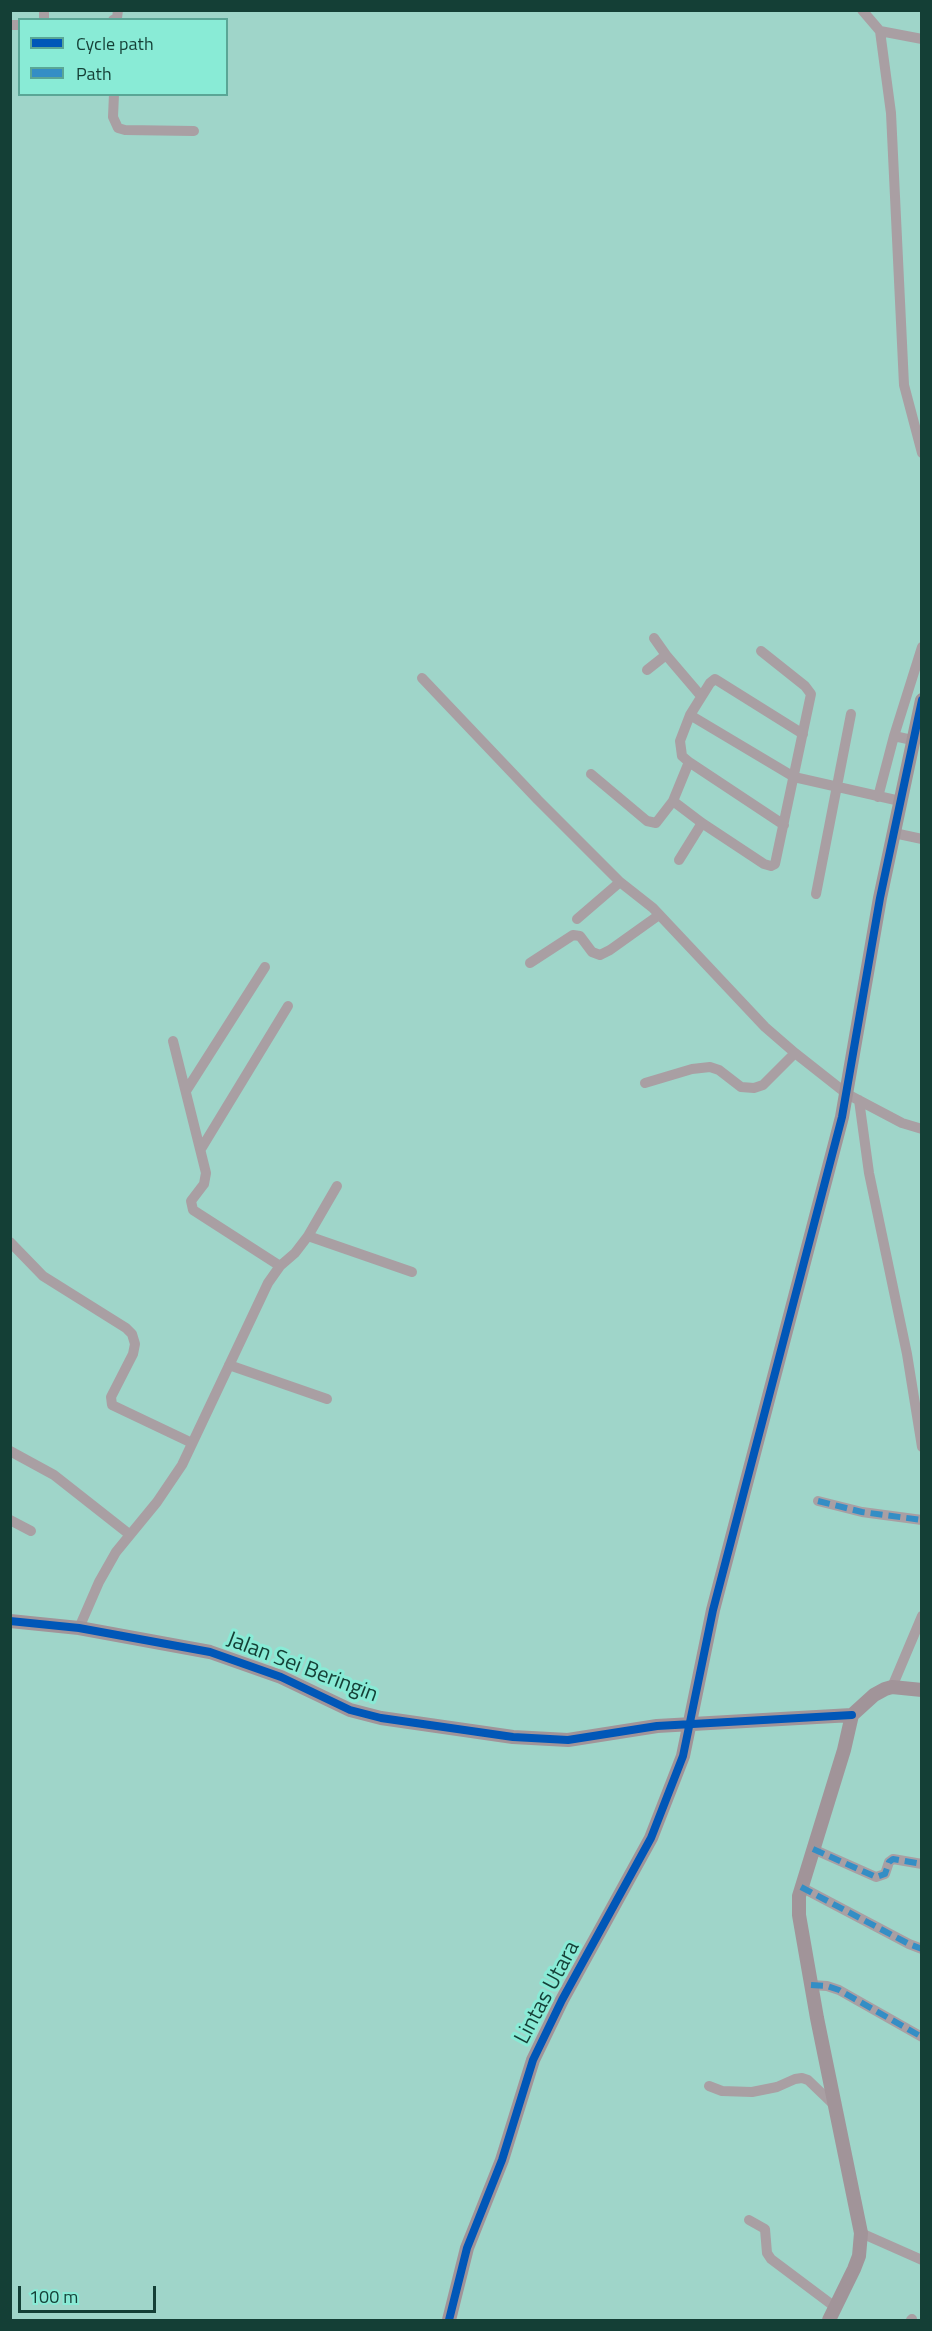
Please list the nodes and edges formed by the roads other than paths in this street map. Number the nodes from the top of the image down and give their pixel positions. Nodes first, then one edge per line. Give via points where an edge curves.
1 (862, 10) edge
2 (880, 31) junction
3 (921, 39) edge
4 (114, 96) edge
5 (194, 131) dead end
6 (921, 453) edge
7 (654, 638) dead end
8 (921, 647) edge
9 (761, 651) dead end
10 (666, 655) junction
11 (647, 670) dead end
12 (422, 678) dead end
13 (701, 696) junction
14 (921, 700) edge
15 (851, 714) dead end
16 (690, 715) junction
17 (803, 734) junction
18 (894, 736) junction
19 (912, 740) junction
20 (688, 762) junction
21 (591, 774) dead end
22 (794, 777) junction
23 (836, 788) junction
24 (878, 797) junction
25 (673, 801) junction
26 (900, 801) junction
27 (702, 823) junction
28 (784, 825) junction
29 (894, 833) junction
30 (921, 839) edge
31 (679, 860) dead end
32 (620, 882) junction
33 (816, 894) dead end
34 (658, 915) junction
35 (577, 919) dead end
36 (530, 963) dead end
37 (265, 967) dead end
38 (288, 1006) dead end
39 (173, 1041) dead end
40 (795, 1053) junction
41 (645, 1083) dead end
42 (186, 1091) junction
43 (853, 1097) junction
44 (921, 1129) edge
45 (201, 1149) junction
46 (337, 1185) dead end
47 (308, 1236) junction
48 (10, 1242) edge
49 (280, 1266) junction
50 (412, 1272) dead end
51 (229, 1365) junction
52 (327, 1399) dead end
53 (920, 1425) edge
54 (192, 1443) junction
55 (921, 1447) edge
56 (10, 1451) edge
57 (818, 1501) dead end
58 (10, 1520) edge
59 (921, 1520) edge
60 (32, 1531) dead end
61 (129, 1534) junction
62 (921, 1616) edge
63 (10, 1621) edge
64 (79, 1628) junction
65 (892, 1687) junction
66 (921, 1690) edge
67 (852, 1715) junction
68 (688, 1724) junction
69 (813, 1849) junction
70 (921, 1864) edge
71 (801, 1887) junction
72 (921, 1948) edge
73 (811, 1985) junction
74 (921, 2037) edge
75 (710, 2086) dead end
76 (834, 2104) junction
77 (749, 2220) dead end
78 (861, 2233) junction
79 (921, 2260) edge
80 (835, 2307) junction
81 (449, 2320) edge
82 (829, 2320) edge

1 - 2 street
2 - 3 street
2 - 6 street via 891,113 904,385
4 - 5 street via 112,117 118,128
7 - 10 street
8 - 18 street
9 - 17 street via 809,690
10 - 11 street
10 - 13 street
12 - 32 street
13 - 16 street
13 - 17 street via 717,679
14 - 19 street, Lintas Utara
15 - 23 street
16 - 20 street via 680,741 682,756
16 - 22 street
17 - 22 street
18 - 19 street
18 - 24 street
19 - 26 street, Lintas Utara
20 - 25 street
20 - 28 street
21 - 25 street via 651,823 659,820
22 - 23 street
22 - 28 street
23 - 24 street
23 - 33 street
24 - 26 street
25 - 27 street
26 - 29 street, Lintas Utara
27 - 28 street via 771,866 778,859
27 - 31 street
29 - 30 street
29 - 43 street, Lintas Utara via 866,969
32 - 34 street
32 - 35 street
34 - 36 street via 600,955 592,952 580,936 573,935
34 - 40 street
37 - 42 street
38 - 45 street
39 - 42 street
40 - 41 street via 763,1085 754,1088 741,1087 710,1067
40 - 43 street
42 - 45 street
43 - 44 street
43 - 53 street
43 - 68 street, Lintas Utara via 713,1610
45 - 49 street via 206,1177 191,1201 193,1210
46 - 47 street
47 - 49 street
47 - 50 street
48 - 54 street via 43,1276 132,1334 133,1354 111,1397 112,1405
49 - 51 street
51 - 52 street
51 - 54 street
53 - 55 street
54 - 61 street via 170,1485
56 - 61 street via 54,1475
57 - 59 street via 892,1518
58 - 60 street
61 - 64 street via 103,1574
62 - 65 street
63 - 64 street, Jalan Sei Beringin
64 - 68 street, Jalan Sei Beringin via 233,1659 350,1710 381,1718 557,1741
65 - 66 street
65 - 67 street via 874,1695
67 - 68 street, Jalan Sei Beringin
67 - 69 street
68 - 81 street, Lintas Utara via 683,1756 651,1838 562,2000 529,2070 502,2160 467,2247
69 - 70 street via 876,1876 885,1874 893,1859
69 - 71 street
71 - 72 street
71 - 73 street via 799,1915
73 - 74 street via 839,1989
73 - 76 street
75 - 76 street via 722,2091 752,2092 802,2078
76 - 78 street
77 - 80 street via 765,2229 771,2259
78 - 79 street
78 - 80 street via 859,2256
80 - 82 street

